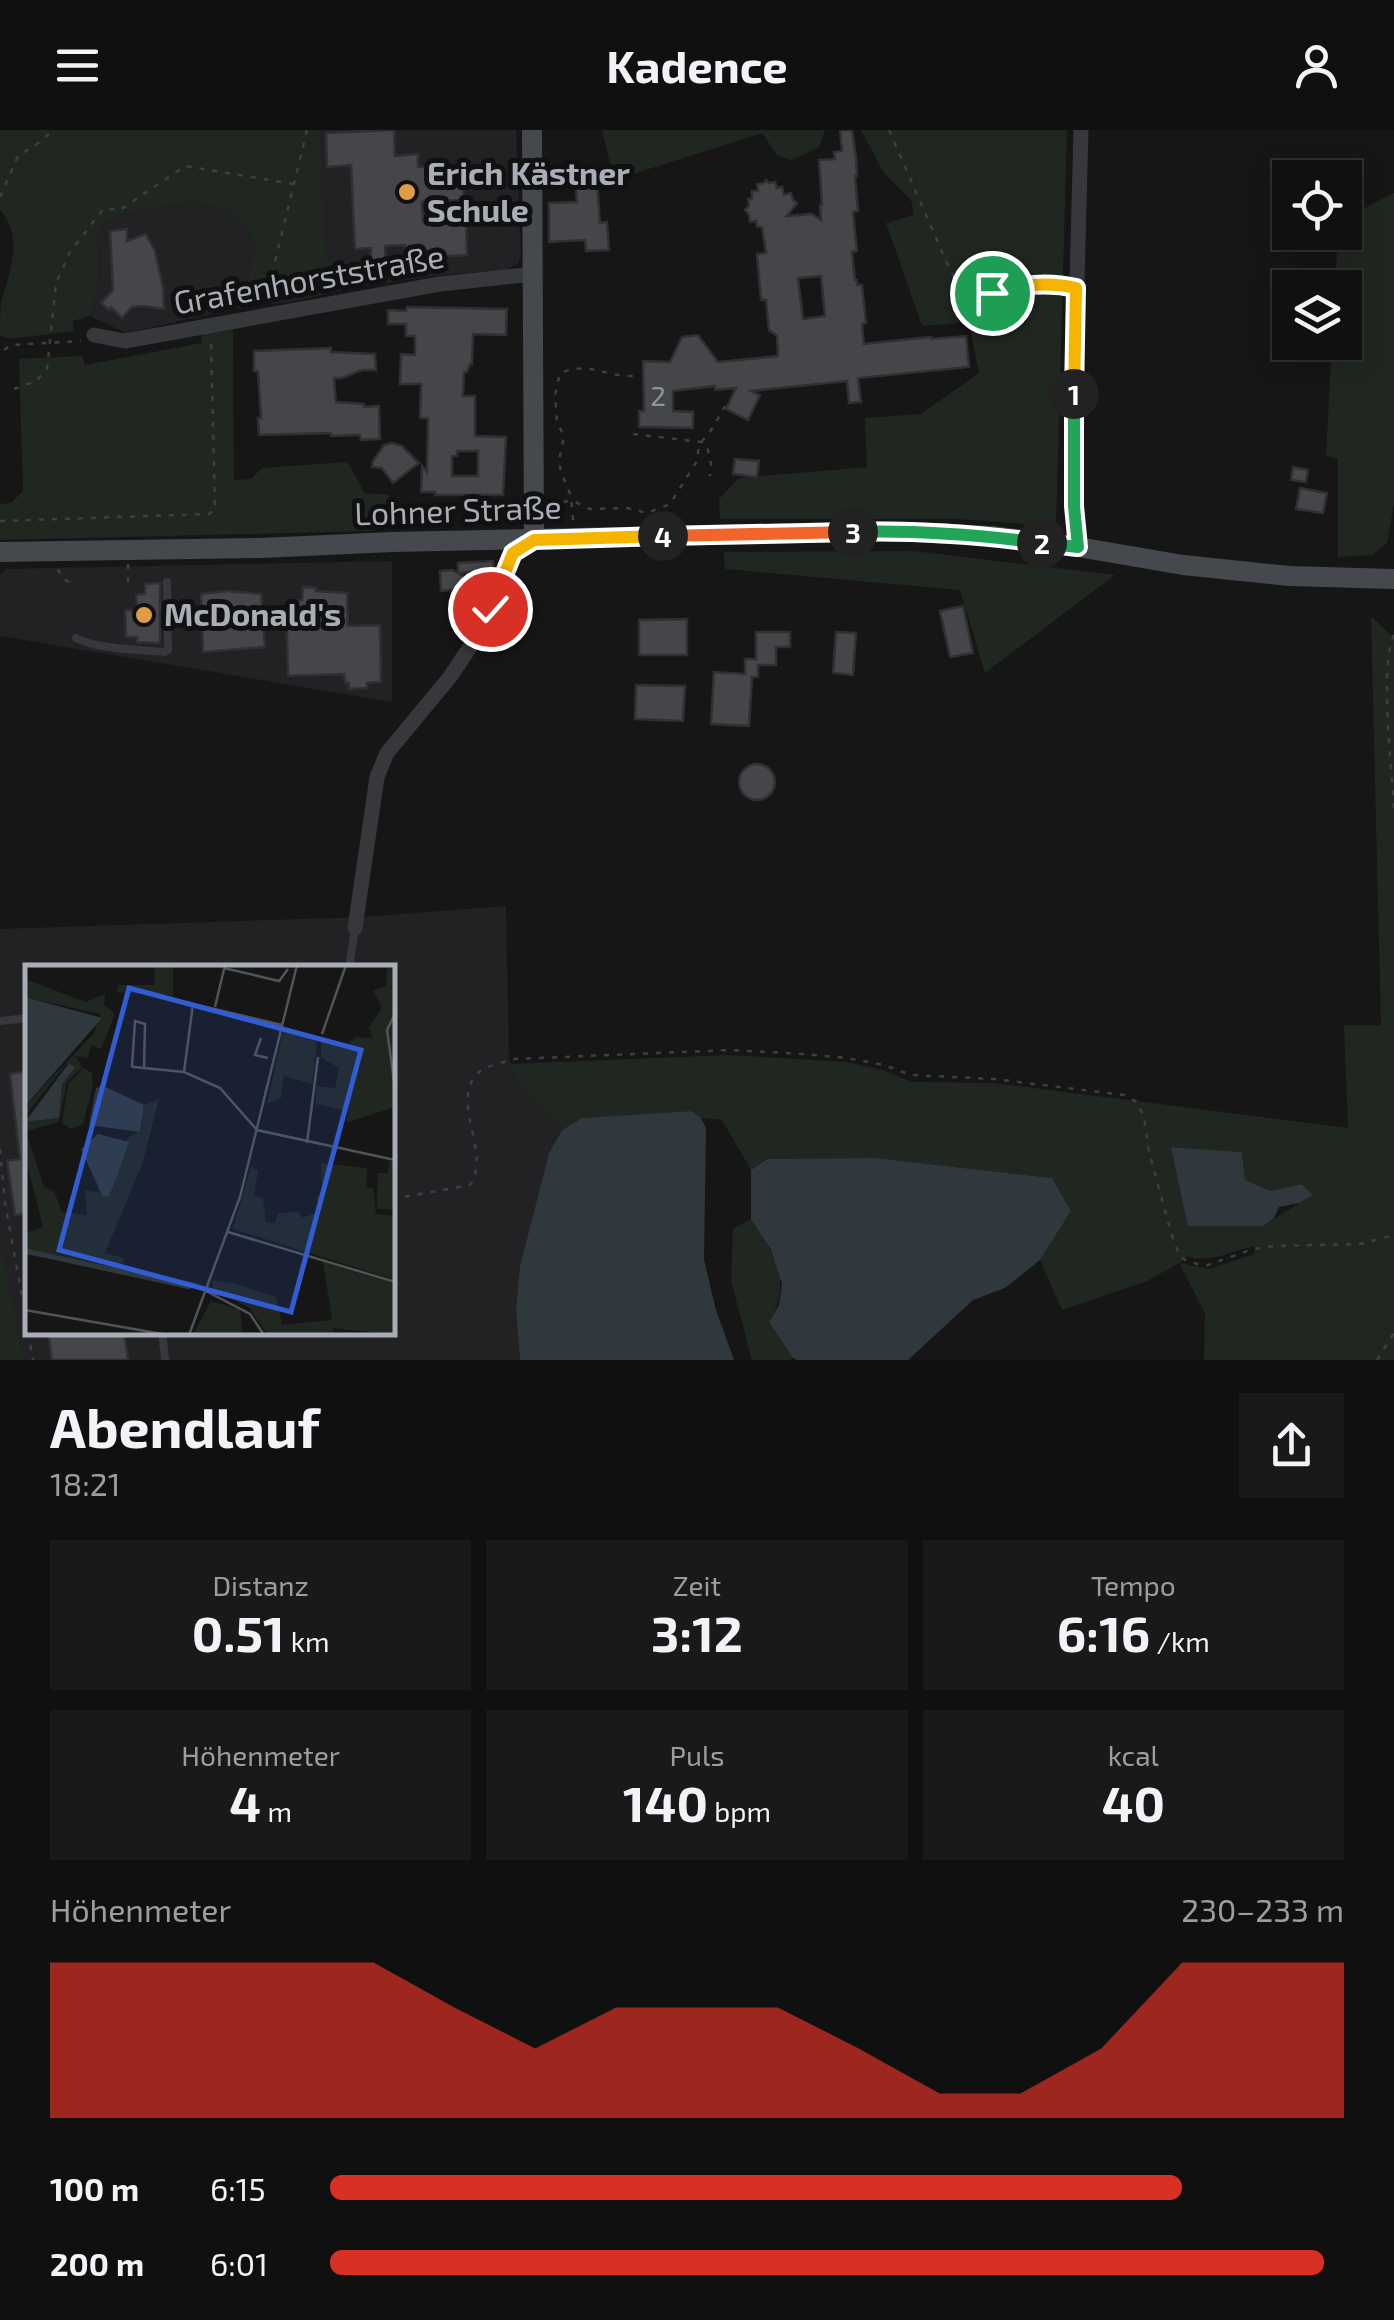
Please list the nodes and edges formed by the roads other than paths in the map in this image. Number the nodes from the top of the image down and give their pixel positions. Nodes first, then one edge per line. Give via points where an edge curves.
1 (532, 130) edge
2 (1081, 130) edge
3 (534, 274) junction
4 (94, 335) road end
5 (534, 540) junction
6 (1078, 547) junction
7 (0, 552) edge
8 (1394, 579) edge
9 (168, 582) dead end
10 (76, 638) dead end
11 (355, 928) joint
12 (350, 965) edge
13 (25, 1018) edge
14 (0, 1021) edge
15 (162, 1335) edge
16 (164, 1360) edge

1 - 3 main road
2 - 6 street
3 - 4 street, Grafenhorststraße via 440,284 125,341
3 - 5 main road
5 - 6 main road, Lohner Straße via 892,531
5 - 7 main road, Lohner Straße
5 - 11 street via 513,553 472,644 387,753 377,777
6 - 8 main road, Lohner Straße via 1182,565
9 - 10 lane via 168,650
11 - 12 lane
13 - 14 lane
15 - 16 lane

